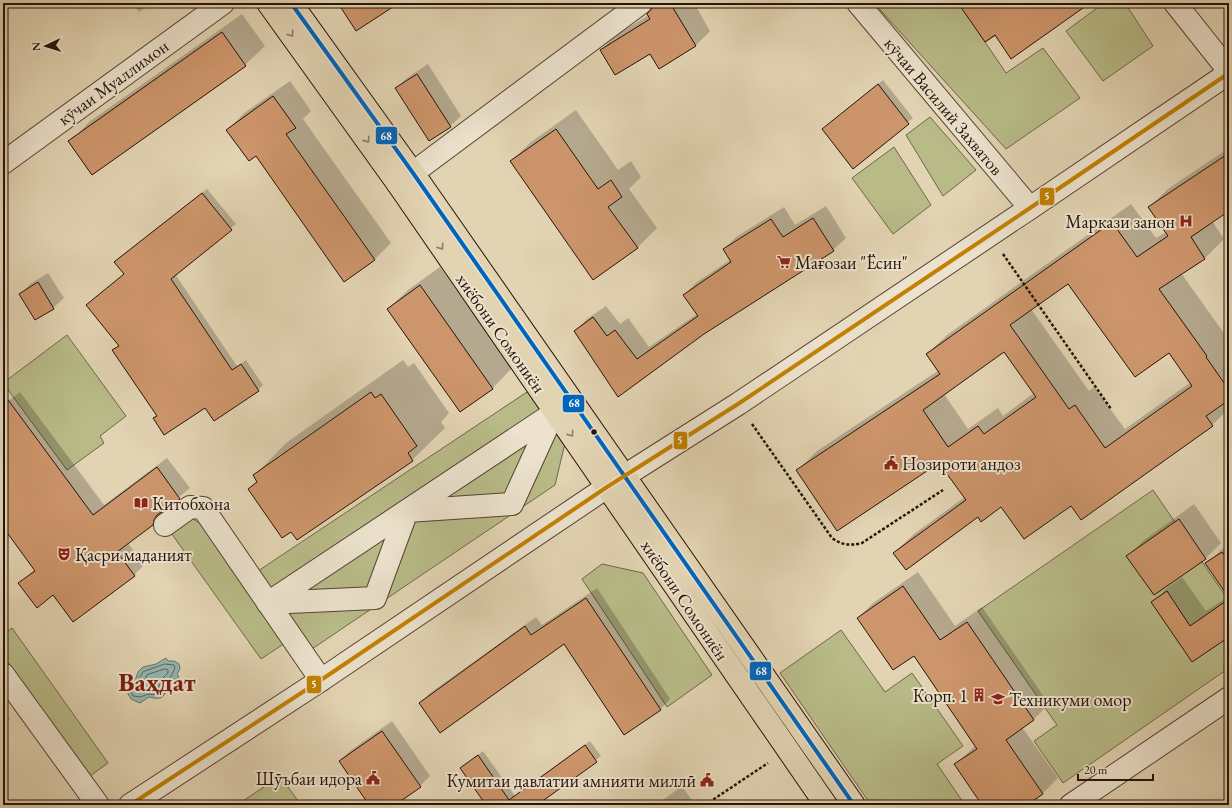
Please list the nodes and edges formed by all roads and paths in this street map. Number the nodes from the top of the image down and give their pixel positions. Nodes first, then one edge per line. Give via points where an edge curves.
1 (223, 3) edge
2 (268, 3) edge
3 (291, 3) edge
4 (641, 3) edge
5 (858, 3) edge
6 (1175, 3) edge
7 (1229, 72) edge
8 (3, 163) edge
9 (405, 179) junction
10 (1030, 208) junction
11 (990, 235) junction
12 (738, 404) junction
13 (560, 408) junction
14 (1111, 409) dead end
15 (616, 481) junction
16 (944, 490) dead end
17 (407, 511) junction
18 (165, 524) dead end
19 (268, 603) junction
20 (3, 674) edge
21 (321, 680) junction
22 (1229, 698) edge
23 (767, 764) dead end
24 (98, 805) edge
25 (130, 805) edge
26 (705, 805) edge
27 (826, 805) edge
28 (854, 805) edge
29 (1072, 805) edge

1 - 8 street, кӯчаи Муаллимон
2 -> 9 highway, хиёбони Сомониён
3 - 9 highway, хиёбони Сомониён
4 - 9 street
5 - 10 street, кӯчаи Василий Захватов
6 - 7 street
7 - 10 street
9 - 13 highway, хиёбони Сомониён
10 - 11 street
11 - 12 street
11 - 14 path
12 - 15 street
12 - 16 path via 832,538 839,542 854,545 862,543
13 - 15 highway, хиёбони Сомониён
13 - 17 street
13 - 17 street via 512,504
15 - 21 street
15 - 27 highway, хиёбони Сомониён
15 - 28 highway, хиёбони Сомониён
17 - 19 street
17 - 19 street via 375,598
18 - 19 street via 190,507 203,508
19 - 21 street
20 - 24 street
21 - 25 street
22 - 29 street
23 - 26 path

